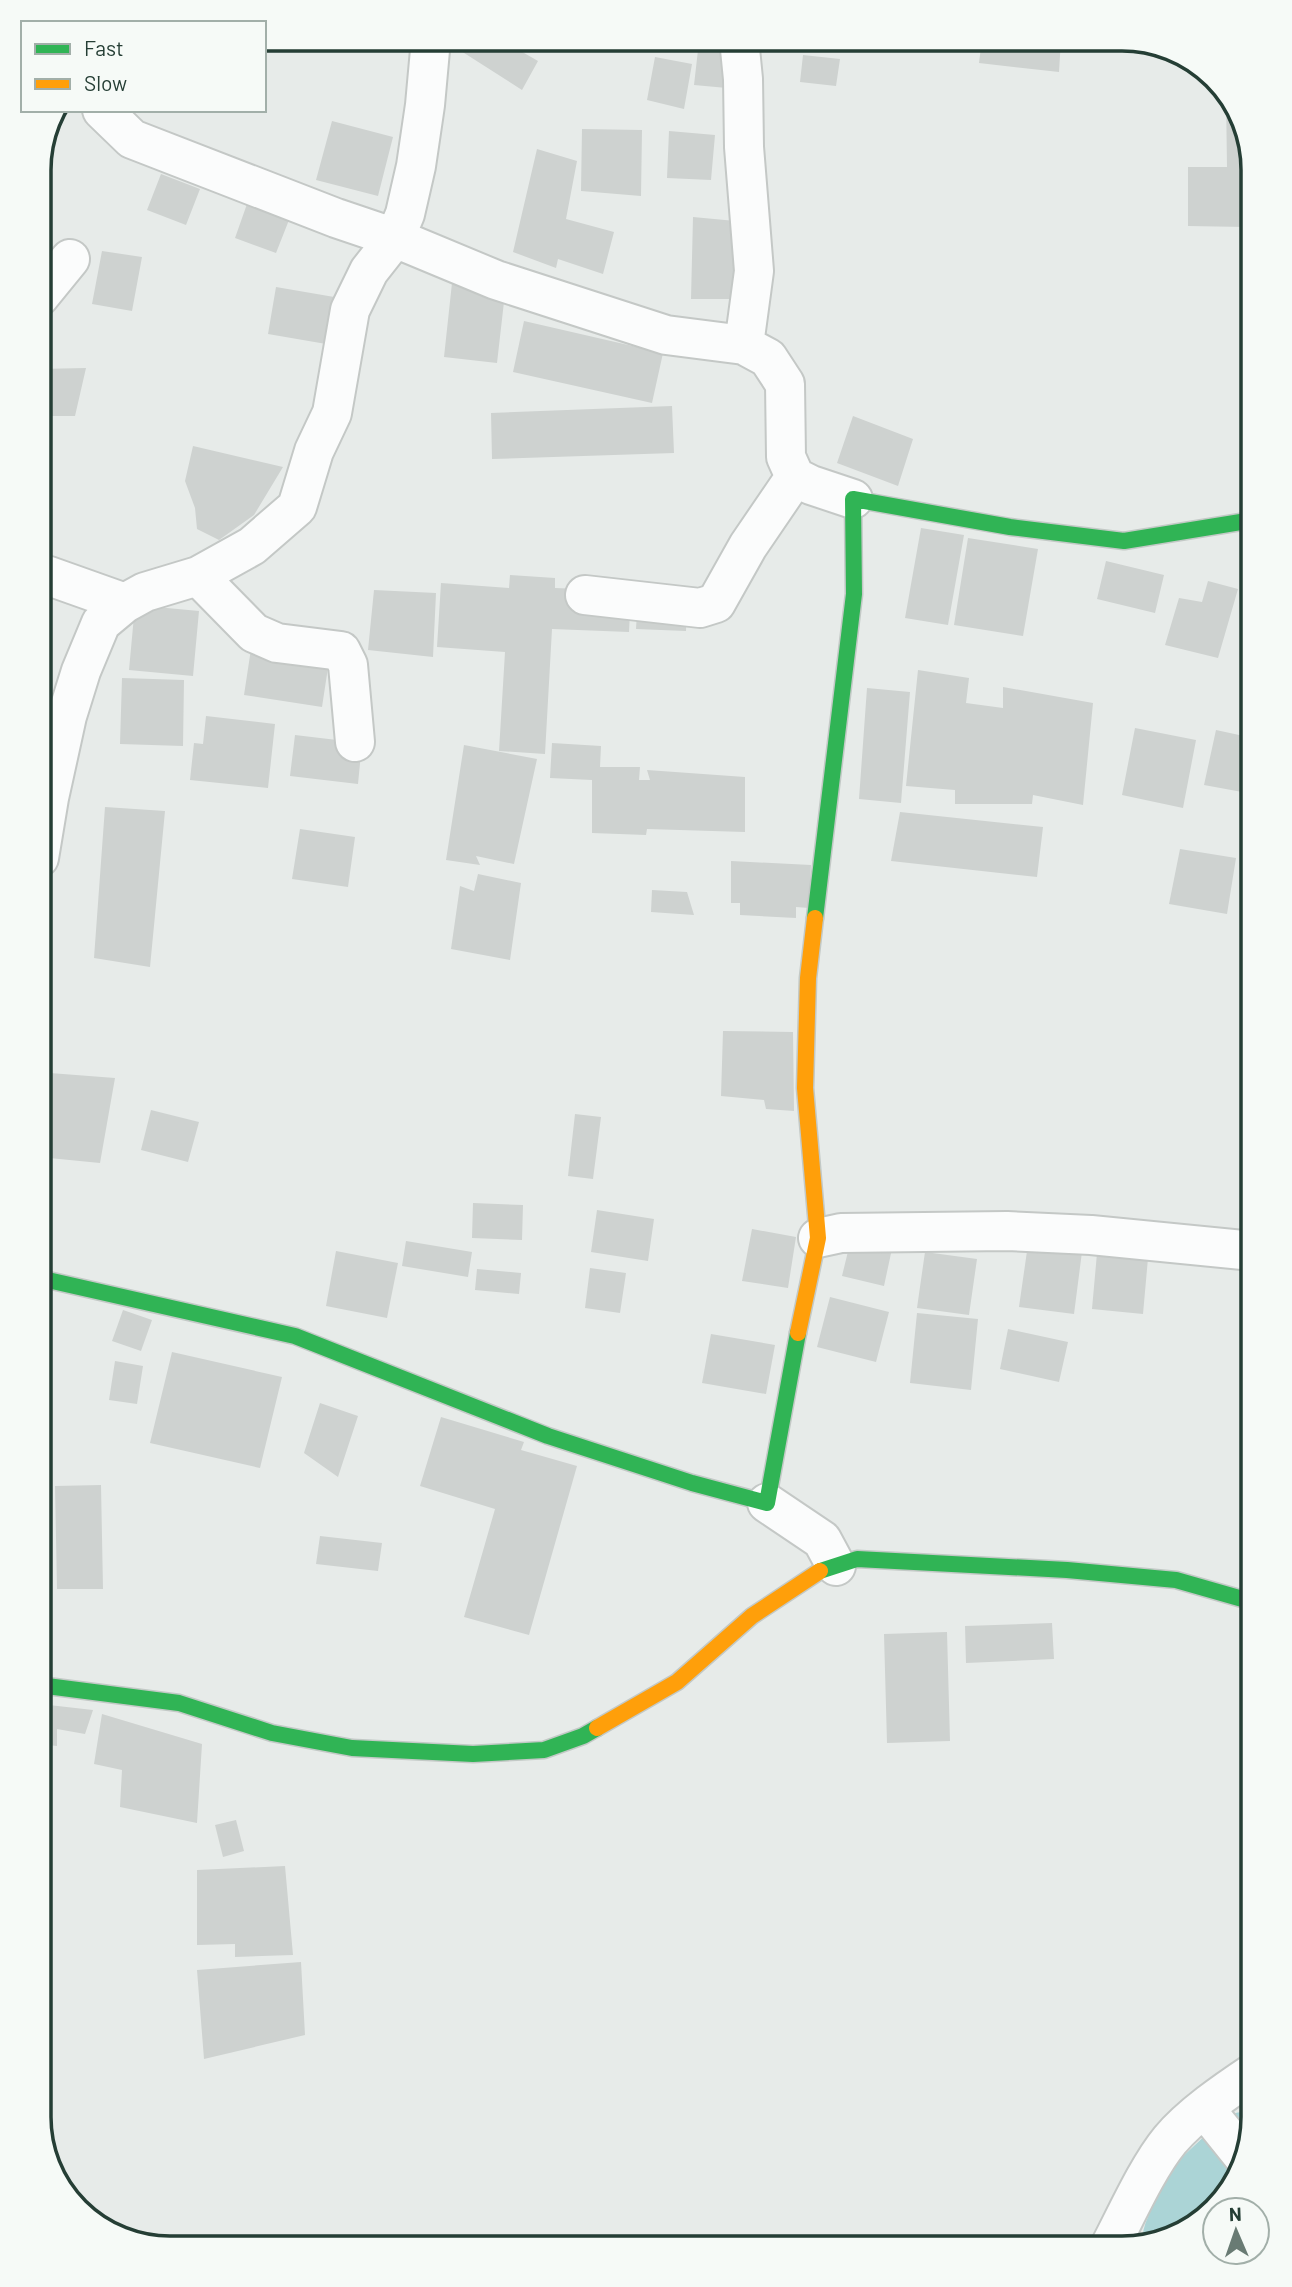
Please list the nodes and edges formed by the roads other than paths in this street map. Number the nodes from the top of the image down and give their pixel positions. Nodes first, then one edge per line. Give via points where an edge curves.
1 (429, 51) edge
2 (740, 51) edge
3 (104, 112) edge
4 (395, 238) junction
5 (70, 259) dead end
6 (51, 282) edge
7 (744, 345) junction
8 (796, 477) junction
9 (853, 499) junction
10 (1241, 522) edge
11 (198, 576) junction
12 (51, 577) edge
13 (585, 595) dead end
14 (125, 603) junction
15 (355, 742) dead end
16 (51, 789) edge
17 (818, 1238) junction
18 (1241, 1250) edge
19 (51, 1281) edge
20 (767, 1503) junction
21 (836, 1566) junction
22 (1241, 1598) edge
23 (51, 1687) edge
24 (1241, 2082) edge
25 (1207, 2113) junction
26 (1237, 2149) edge
27 (1116, 2236) edge

1 - 4 street via 416,166
2 - 7 street via 754,271
3 - 4 street via 132,139
4 - 7 street via 496,280 666,335
4 - 11 street via 369,271 350,310 332,413 314,451 297,507 252,546
5 - 6 street
7 - 8 street via 768,358 785,384 786,457
8 - 9 street
8 - 13 street via 748,546 716,603 700,607
9 - 10 street via 1010,527 1124,541
9 - 17 street via 854,594 808,978 805,1088
11 - 14 street
11 - 15 street via 254,633 277,643 341,652 348,665
12 - 14 street
14 - 16 street via 101,623 81,671
17 - 18 street via 841,1233 1019,1232
17 - 20 street
19 - 20 street via 295,1336 548,1436
20 - 21 street via 822,1541
21 - 22 street via 857,1559 1067,1570 1177,1580
21 - 23 street via 821,1570 752,1616 677,1682 583,1736 544,1750 473,1754 352,1748 272,1733 179,1703
24 - 25 street via 1221,2095
25 - 26 street
25 - 27 street via 1170,2140

